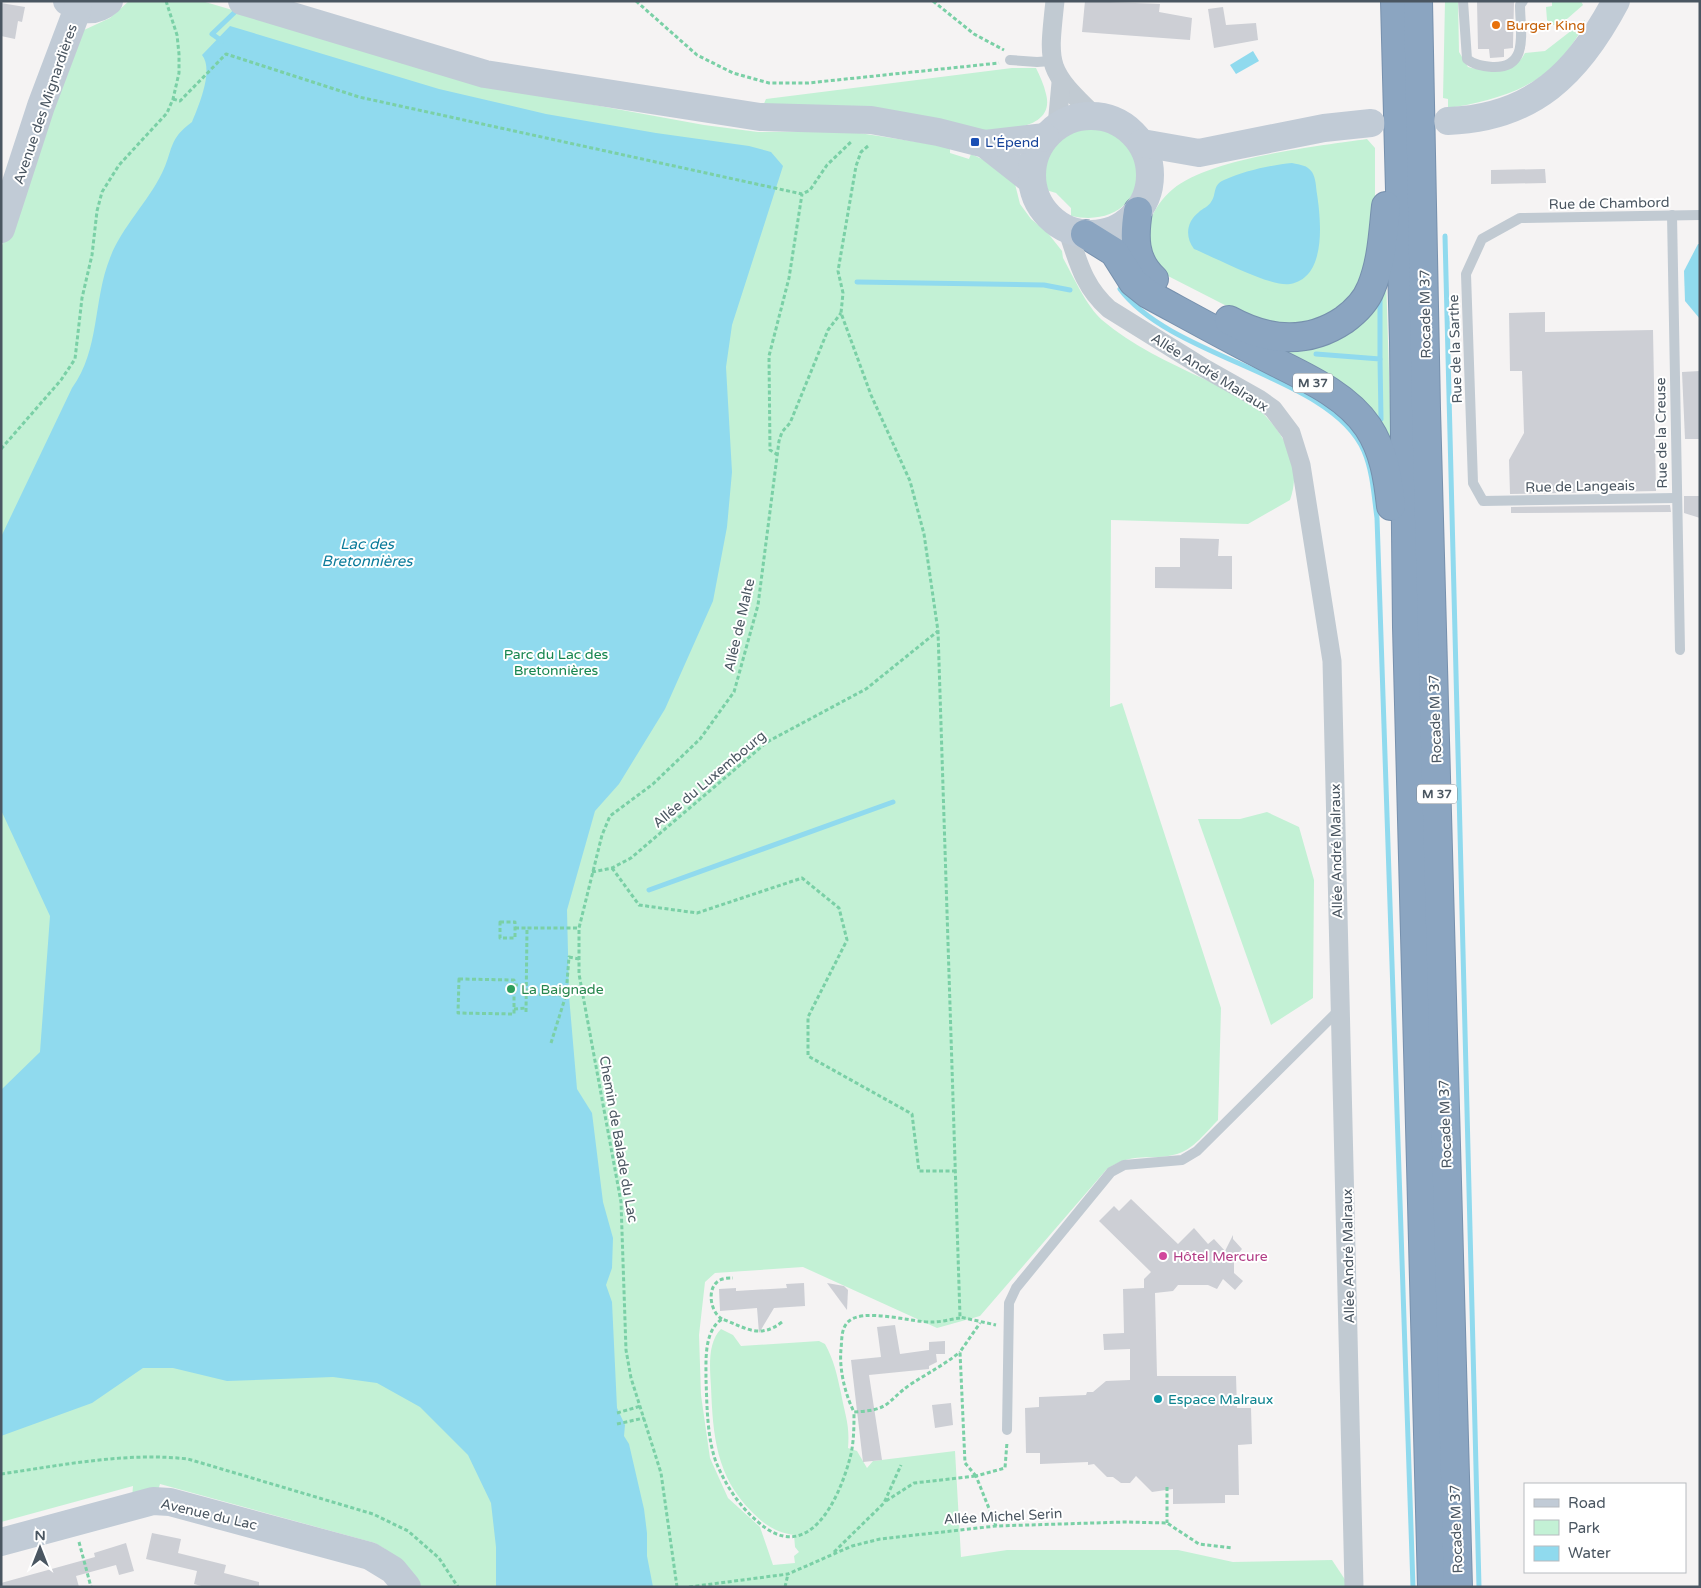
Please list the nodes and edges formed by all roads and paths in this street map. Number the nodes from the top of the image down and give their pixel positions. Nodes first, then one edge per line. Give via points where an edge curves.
1 (108, 1) edge
2 (166, 1) edge
3 (242, 1) edge
4 (636, 1) edge
5 (933, 1) edge
6 (1055, 1) edge
7 (1395, 1) edge
8 (1418, 1) edge
9 (1436, 1) edge
10 (1462, 1) edge
11 (1522, 1) edge
12 (1616, 1) edge
13 (72, 5) edge
14 (1010, 60) junction
15 (1051, 61) junction
16 (1061, 83) junction
17 (172, 99) junction
18 (1422, 111) junction
19 (1094, 115) junction
20 (1448, 121) dead end
21 (1371, 123) dead end
22 (1051, 132) junction
23 (861, 138) dead end
24 (1142, 143) junction
25 (985, 144) junction
26 (868, 146) dead end
27 (1199, 153) junction
28 (1399, 154) junction
29 (1032, 181) junction
30 (802, 194) junction
31 (1144, 199) junction
32 (1700, 214) edge
33 (1672, 215) junction
34 (1520, 218) joint
35 (1, 229) edge
36 (1076, 232) junction
37 (841, 313) junction
38 (1, 450) edge
39 (778, 454) junction
40 (1676, 498) junction
41 (1483, 501) joint
42 (1407, 627) junction
43 (938, 632) junction
44 (1680, 650) dead end
45 (612, 868) junction
46 (592, 872) junction
47 (515, 928) junction
48 (527, 928) junction
49 (579, 928) junction
50 (579, 959) junction
51 (514, 985) junction
52 (526, 985) junction
53 (526, 994) junction
54 (566, 995) junction
55 (514, 1009) junction
56 (1340, 1009) junction
57 (551, 1042) dead end
58 (956, 1171) junction
59 (733, 1278) dead end
60 (960, 1318) junction
61 (722, 1319) junction
62 (782, 1322) dead end
63 (980, 1323) junction
64 (1009, 1326) junction
65 (960, 1352) junction
66 (641, 1406) junction
67 (854, 1412) junction
68 (617, 1413) dead end
69 (644, 1418) junction
70 (617, 1424) dead end
71 (1007, 1430) joint
72 (901, 1465) dead end
73 (1, 1474) edge
74 (976, 1476) junction
75 (1167, 1487) dead end
76 (884, 1503) junction
77 (74, 1522) junction
78 (1167, 1523) junction
79 (996, 1526) junction
80 (1, 1542) edge
81 (1232, 1548) dead end
82 (832, 1554) junction
83 (788, 1574) junction
84 (91, 1587) edge
85 (407, 1587) edge
86 (458, 1587) edge
87 (677, 1587) edge
88 (689, 1587) edge
89 (785, 1587) edge
90 (1354, 1587) edge
91 (1432, 1587) edge
92 (1458, 1587) edge

1 - 13 street via 104,6 91,10
2 - 17 path via 177,35 179,54
3 - 25 street via 485,74 760,117 880,122
4 - 14 path via 697,55 733,73 769,83 808,83 990,66
5 - 14 path via 974,34 1000,46
6 - 15 street
7 - 28 highway, Rocade M 37 / M 37
8 - 18 highway, Rocade M 37 / M 37
9 - 18 highway, M 37 via 1434,74
10 - 11 lane via 1466,59 1478,65 1497,67 1510,65 1520,50
12 - 20 street via 1582,57 1542,94 1488,117
13 - 35 street, Avenue des Mignardières
14 - 15 lane
15 - 16 street
16 - 19 street
16 - 22 street
17 - 30 path via 180,100 226,54 359,97
17 - 38 path via 167,114 119,165 102,192 82,298 75,359
18 - 92 highway, Rocade M 37 / M 37 via 1426,399
19 - 22 street via 1075,117
19 - 24 street via 1113,119
21 - 27 street via 1324,128
22 - 25 street
22 - 29 street via 1034,158
23 - 30 path via 853,140 810,190
24 - 27 street
24 - 31 street via 1151,172
25 - 29 street
26 - 37 path via 861,152 856,166 838,271 843,293
27 - 31 street
28 - 31 highway, M 37 via 1388,184 1381,250 1371,290 1350,316 1306,338 1279,338 1253,331 1155,279 1144,267 1135,236
28 - 42 highway, Rocade M 37 / M 37
29 - 36 street via 1041,207 1052,220
30 - 39 path via 788,278 769,356 770,450
31 - 36 street via 1124,225 1112,230
32 - 33 lane, Rue de Chambord
33 - 34 lane, Rue de Chambord
33 - 40 lane, Rue de la Creuse
34 - 41 lane, Rue de la Sarthe via 1482,238 1466,274 1474,483
36 - 42 highway, M 37 via 1114,252 1133,282 1148,294 1331,394 1367,426 1384,460 1388,480 1395,556
36 - 56 street, Allée André Malraux via 1083,276 1098,299 1204,368 1259,399 1282,420 1296,448 1332,661
37 - 39 path, Allée de Malte via 828,330 790,423 782,432
37 - 43 path via 871,395 910,481 924,534
39 - 46 path, Allée de Malte via 758,605 734,692 700,739 653,784 610,816
40 - 41 lane, Rue de Langeais
40 - 44 lane, Rue de la Creuse
42 - 91 highway, Rocade M 37 / M 37
43 - 45 path, Allée du Luxembourg via 866,689 767,742 631,858
43 - 58 path
45 - 46 path, Allée du Luxembourg
45 - 58 path via 639,905 697,913 802,878 840,908 847,940 808,1018 808,1056 912,1114 919,1171
46 - 49 path, Chemin de Balade du Lac
47 - 47 path via 515,922 500,922 500,938 515,938
47 - 48 path
48 - 49 path
48 - 52 path
49 - 50 path, Chemin de Balade du Lac
50 - 54 path via 569,957
50 - 66 path, Chemin de Balade du Lac via 600,1099 621,1202 626,1350
51 - 52 path
51 - 55 path
51 - 55 path via 514,980 459,979 458,1013 514,1014
52 - 53 path
53 - 54 path
53 - 55 path via 526,1010
54 - 57 path
56 - 64 lane via 1198,1151 1182,1160 1124,1165 1111,1172 1016,1288 1009,1304
56 - 90 street, Allée André Malraux
58 - 60 path
59 - 61 path via 714,1284 712,1307
60 - 63 path
60 - 67 path via 934,1322 878,1315 860,1316 848,1321 843,1330 840,1361
61 - 62 path via 760,1332 771,1330
61 - 67 path via 712,1330 707,1354 706,1393 712,1445 722,1477 752,1517 776,1536 792,1538 805,1535 816,1527 829,1506 850,1456
63 - 64 path
63 - 65 path
64 - 71 lane
65 - 67 path via 939,1369 911,1384 888,1406
65 - 74 path via 965,1463
66 - 68 path
66 - 69 path, Chemin de Balade du Lac
69 - 70 path
69 - 87 path, Chemin de Balade du Lac via 661,1474
71 - 74 path via 1005,1468
72 - 76 path
73 - 86 path via 87,1460 188,1459 373,1514 408,1531 439,1558
74 - 76 path via 914,1482
74 - 79 path
75 - 78 path
76 - 82 path
77 - 80 street, Avenue du Lac
77 - 84 path
77 - 85 street, Avenue du Lac via 153,1501 170,1502 370,1556 393,1570
78 - 79 path, Allée Michel Serin
78 - 81 path via 1199,1544
79 - 82 path, Allée Michel Serin via 880,1539
82 - 83 path, Allée Michel Serin
83 - 88 path, Allée Michel Serin
83 - 89 path

